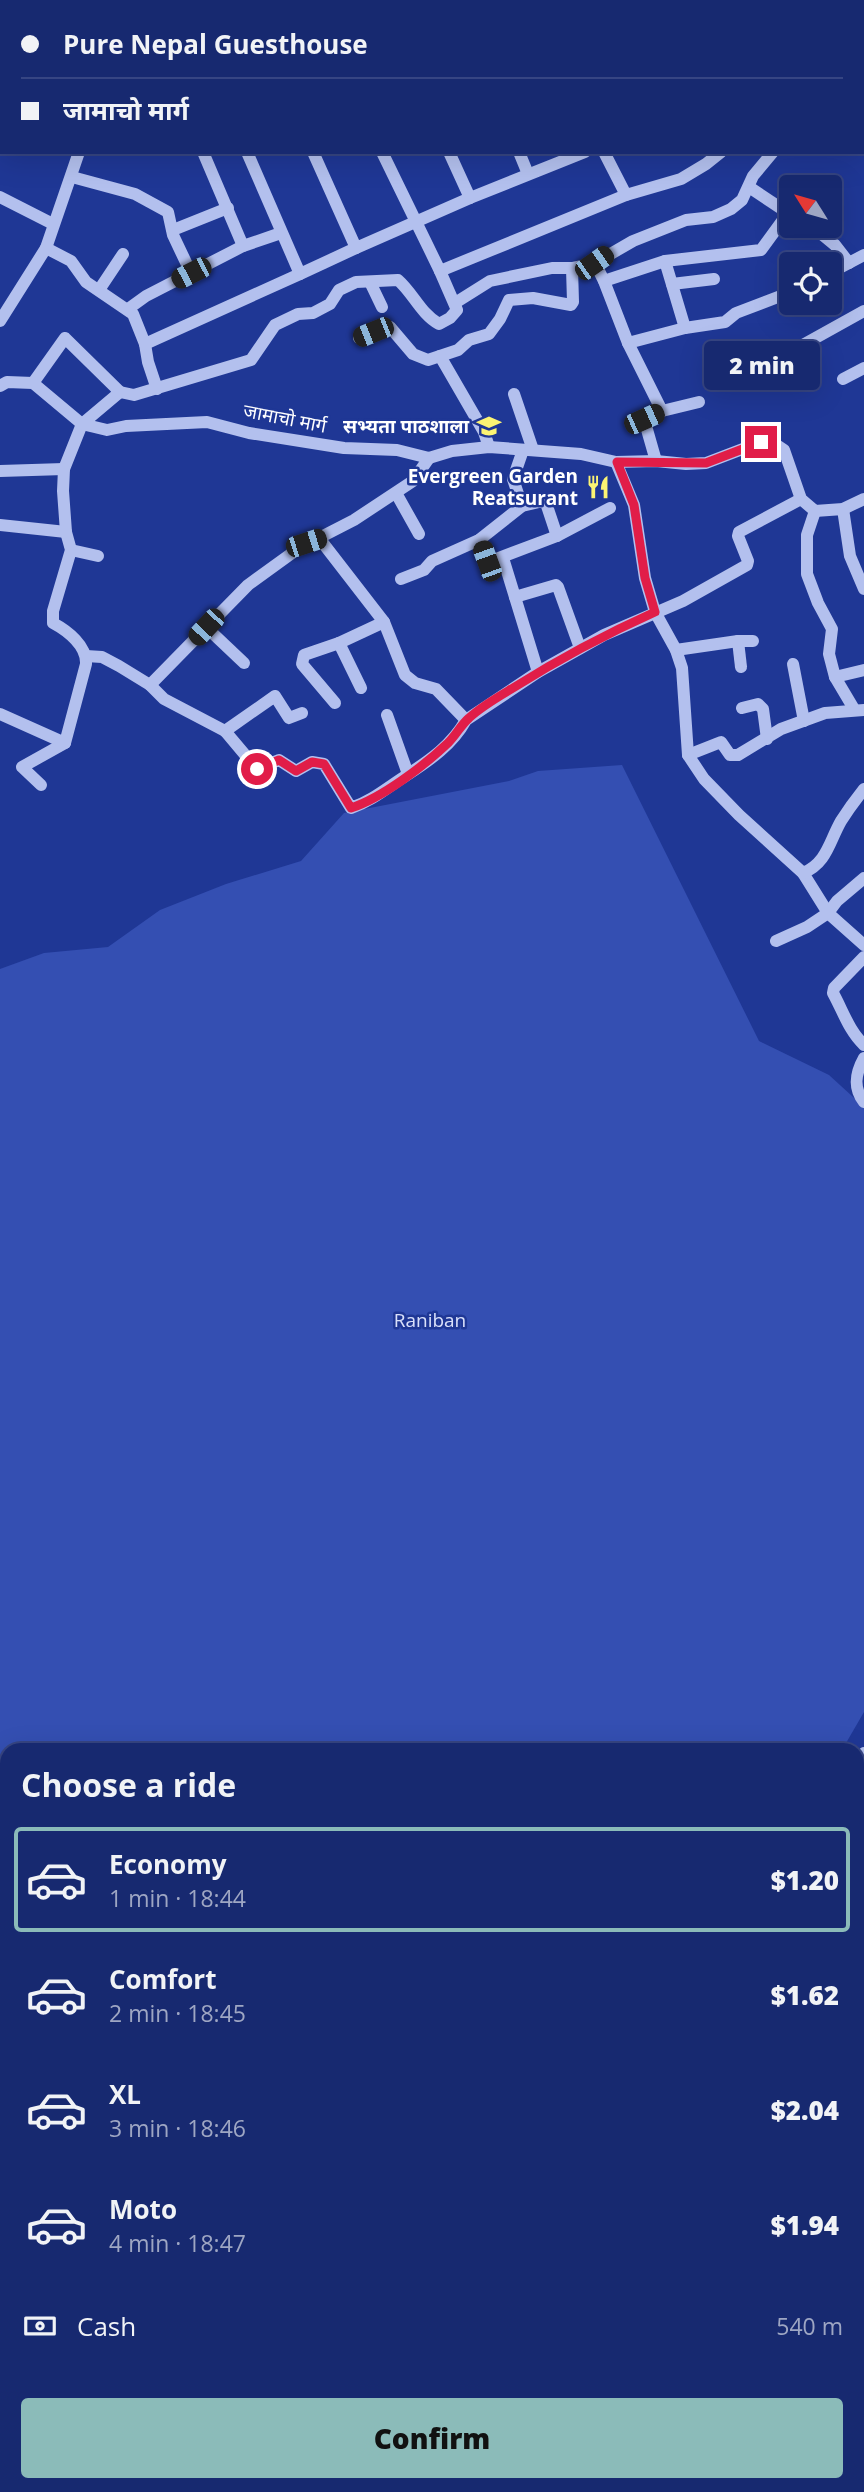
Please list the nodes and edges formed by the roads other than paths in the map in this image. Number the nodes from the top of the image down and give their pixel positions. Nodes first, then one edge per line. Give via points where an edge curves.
1 (78, 154) edge
2 (204, 154) edge
3 (248, 154) edge
4 (314, 154) edge
5 (383, 154) edge
6 (450, 154) edge
7 (520, 154) edge
8 (581, 154) edge
9 (605, 154) edge
10 (718, 154) edge
11 (771, 154) edge
12 (528, 174) junction
13 (72, 177) junction
14 (749, 187) junction
15 (626, 195) junction
16 (470, 198) junction
17 (2, 201) edge
18 (779, 207) edge
19 (228, 208) junction
20 (416, 223) junction
21 (53, 224) junction
22 (779, 228) edge
23 (173, 230) junction
24 (281, 233) junction
25 (827, 238) edge
26 (243, 246) junction
27 (46, 247) junction
28 (356, 248) junction
29 (123, 254) dead end
30 (864, 255) edge
31 (665, 261) junction
32 (594, 263) junction
33 (849, 263) junction
34 (842, 267) edge
35 (572, 268) junction
36 (440, 271) junction
37 (191, 273) junction
38 (300, 274) junction
39 (714, 279) dead end
40 (604, 281) junction
41 (370, 282) junction
42 (672, 284) junction
43 (99, 290) junction
44 (779, 297) edge
45 (455, 303) junction
46 (382, 307) dead end
47 (128, 309) junction
48 (864, 311) edge
49 (0, 321) edge
50 (685, 328) junction
51 (359, 338) dead end
52 (628, 343) junction
53 (145, 344) junction
54 (440, 356) junction
55 (765, 366) dead end
56 (864, 368) edge
57 (843, 379) dead end
58 (33, 383) junction
59 (0, 386) edge
60 (157, 389) junction
61 (120, 392) junction
62 (514, 394) dead end
63 (699, 402) dead end
64 (662, 411) junction
65 (82, 424) junction
66 (489, 447) junction
67 (528, 450) junction
68 (429, 458) junction
69 (656, 461) junction
70 (617, 462) junction
71 (64, 469) junction
72 (0, 471) edge
73 (396, 493) junction
74 (801, 499) junction
75 (864, 499) edge
76 (522, 506) junction
77 (610, 508) dead end
78 (843, 509) junction
79 (815, 511) junction
80 (0, 525) edge
81 (66, 532) junction
82 (419, 534) dead end
83 (557, 536) junction
84 (319, 538) junction
85 (479, 540) junction
86 (71, 550) junction
87 (97, 556) dead end
88 (503, 558) junction
89 (859, 565) edge
90 (401, 579) dead end
91 (864, 589) edge
92 (515, 597) junction
93 (655, 612) junction
94 (384, 622) junction
95 (206, 627) junction
96 (738, 641) junction
97 (753, 641) dead end
98 (339, 643) junction
99 (580, 648) junction
100 (677, 650) junction
101 (86, 656) junction
102 (244, 663) dead end
103 (793, 664) dead end
104 (741, 667) dead end
105 (864, 670) edge
106 (538, 672) junction
107 (835, 677) junction
108 (150, 685) junction
109 (361, 688) dead end
110 (335, 702) dead end
111 (742, 708) dead end
112 (859, 710) edge
113 (302, 713) dead end
114 (0, 714) edge
115 (387, 715) dead end
116 (466, 720) junction
117 (804, 720) junction
118 (225, 731) junction
119 (767, 739) junction
120 (65, 743) junction
121 (688, 755) junction
122 (408, 774) junction
123 (41, 785) dead end
124 (864, 789) edge
125 (803, 873) junction
126 (864, 878) edge
127 (828, 913) junction
128 (776, 941) dead end
129 (864, 946) edge
130 (864, 957) edge
131 (864, 1045) edge
132 (864, 1058) edge
133 (864, 1102) edge

1 - 13 street
2 - 19 street
3 - 24 street
4 - 28 street
5 - 20 street
6 - 16 street
7 - 12 street
8 - 12 street
9 - 15 street
10 - 15 street via 681,178
11 - 14 street
12 - 16 street
13 - 21 street
13 - 23 street via 158,205 168,212
14 - 18 street
14 - 32 street via 743,200 731,209 686,220
15 - 36 street
16 - 20 street
17 - 21 street
19 - 23 street
19 - 26 street
20 - 28 street
20 - 36 street
21 - 27 street
22 - 31 street via 761,250
23 - 37 street
24 - 26 street
24 - 38 street
25 - 33 street
26 - 37 street
27 - 43 street via 71,261 83,279
27 - 49 street
28 - 38 street
29 - 43 street
30 - 33 street
31 - 40 street
31 - 42 street
32 - 35 street
32 - 40 street
33 - 34 street
35 - 45 street via 490,281
35 - 54 street via 571,305 533,298 509,300 489,334
36 - 45 street
37 - 47 street
38 - 53 street
39 - 42 street
40 - 52 street
41 - 45 street via 398,280 439,324 457,310
41 - 46 street
41 - 60 street via 356,282 339,290 330,304 275,325 251,360
42 - 50 street
43 - 47 street
44 - 50 street via 725,322
47 - 53 street
48 - 55 street
50 - 52 street
51 - 54 street via 390,327 417,357
52 - 64 street
53 - 60 street
54 - 66 street
56 - 57 street
58 - 59 street
58 - 61 street via 65,338
58 - 65 street
60 - 61 street via 134,396
61 - 65 street
62 - 67 street
63 - 64 street
64 - 69 street via 644,419
65 - 68 street, जामाचो मार्ग via 107,430 207,422 249,433 344,448 397,450
65 - 71 street
66 - 67 street, जामाचो मार्ग
66 - 68 street, जामाचो मार्ग
67 - 70 street, जामाचो मार्ग
67 - 76 street via 513,479
68 - 73 street via 413,481
69 - 70 street, जामाचो मार्ग
69 - 74 street, जामाचो मार्ग via 706,463 772,442 784,450
70 - 93 street via 634,505
71 - 72 street
71 - 81 street
73 - 82 street
73 - 84 street
74 - 79 street
74 - 93 street via 739,532 747,565
75 - 78 street
76 - 83 street via 547,503
76 - 85 street
77 - 83 street
78 - 79 street
78 - 89 street
79 - 107 street via 807,535 807,574 832,629 830,654
80 - 81 street
81 - 86 street
83 - 88 street
84 - 94 street
84 - 95 street via 248,585
85 - 88 street via 487,561
85 - 90 street
86 - 87 street
86 - 101 street via 53,623 70,632
88 - 92 street
89 - 91 street
92 - 99 street via 556,585
92 - 106 street
93 - 99 street
93 - 100 street
94 - 98 street
94 - 116 street via 405,675 436,689
95 - 102 street
95 - 108 street
96 - 97 street
96 - 100 street
96 - 104 street
98 - 109 street
98 - 110 street via 304,656 302,664
99 - 106 street
100 - 121 street
101 - 108 street via 102,657
101 - 120 street
103 - 117 street
105 - 107 street
106 - 116 street
107 - 112 street
108 - 118 street via 164,699
111 - 119 street via 761,706
112 - 117 street
113 - 118 street via 289,718 275,696
114 - 120 street
115 - 122 street
116 - 122 street via 428,762
117 - 119 street
118 - 122 street via 257,769 279,760 296,771 312,762 324,764 351,808
119 - 121 street via 738,755 730,755 721,742
120 - 123 street via 22,767
121 - 125 street via 739,815
124 - 125 street via 816,867
125 - 127 street
126 - 127 street
127 - 128 street
127 - 129 street
130 - 131 street via 833,993 852,1032
132 - 133 street via 856,1083

